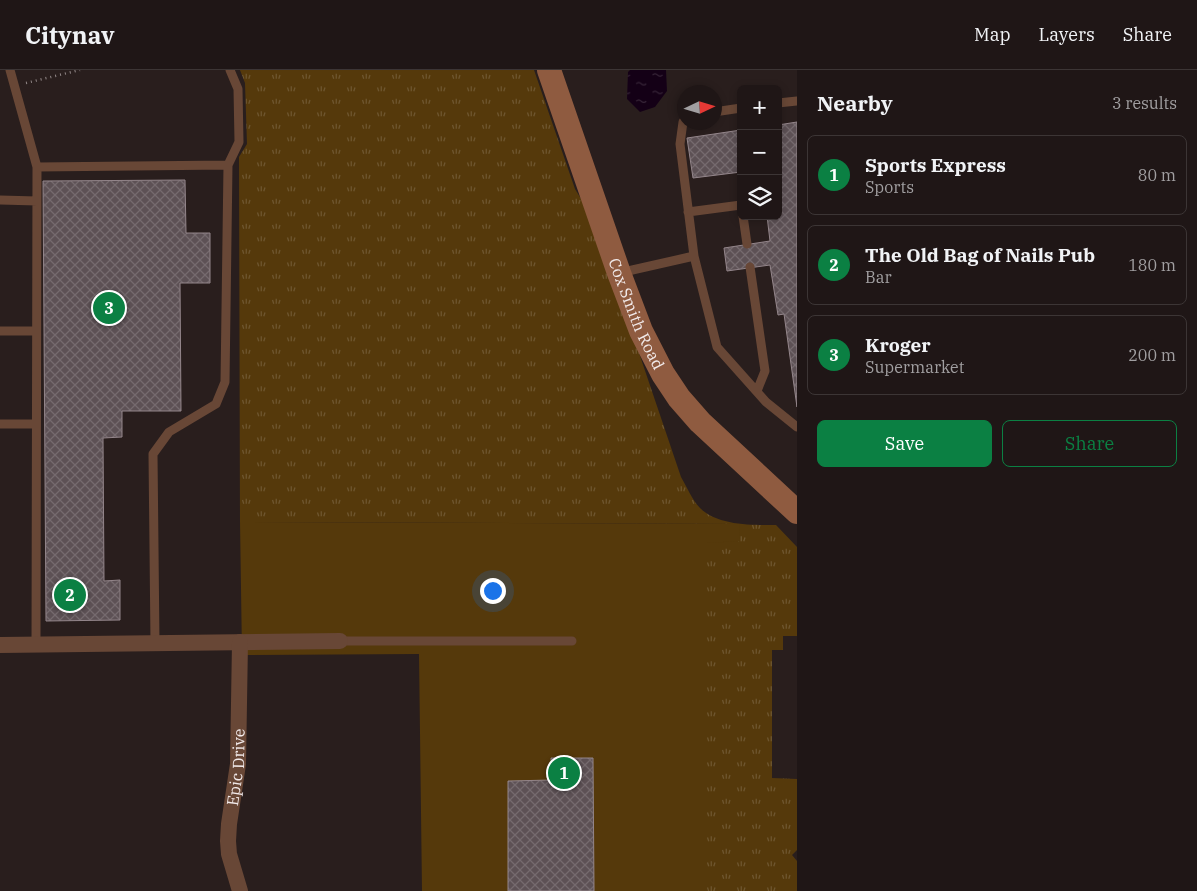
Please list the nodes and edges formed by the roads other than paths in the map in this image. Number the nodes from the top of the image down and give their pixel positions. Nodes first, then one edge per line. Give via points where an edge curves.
1 (10, 70) edge
2 (230, 70) edge
3 (550, 70) edge
4 (797, 101) edge
5 (782, 103) edge
6 (737, 109) edge
7 (722, 111) edge
8 (682, 130) edge
9 (228, 165) junction
10 (37, 167) junction
11 (0, 200) edge
12 (37, 201) junction
13 (737, 206) edge
14 (688, 212) junction
15 (744, 220) edge
16 (747, 244) dead end
17 (694, 256) junction
18 (750, 268) dead end
19 (619, 273) junction
20 (0, 331) edge
21 (36, 331) junction
22 (757, 391) junction
23 (0, 424) edge
24 (36, 424) junction
25 (797, 427) edge
26 (797, 512) edge
27 (340, 641) joint
28 (572, 641) dead end
29 (240, 642) junction
30 (155, 643) junction
31 (36, 644) junction
32 (0, 645) edge
33 (240, 891) edge

1 - 10 lane
2 - 9 lane via 238,90 239,142
3 - 19 street, Cox Smith Road
4 - 5 lane
6 - 7 lane
8 - 14 lane via 680,144
9 - 10 lane
9 - 30 lane via 225,382 216,404 169,432 153,454
10 - 12 lane
11 - 12 lane
12 - 21 lane
13 - 14 lane
14 - 17 lane
15 - 16 lane
17 - 19 lane
17 - 22 lane via 717,348
18 - 22 lane via 765,370
19 - 26 street, Cox Smith Road via 642,331 679,398 700,422
20 - 21 lane
21 - 24 lane
22 - 25 lane
23 - 24 lane
24 - 31 lane
27 - 28 lane
27 - 29 street
29 - 30 street
29 - 33 street, Epic Drive via 238,764 228,841
30 - 31 street
31 - 32 street

